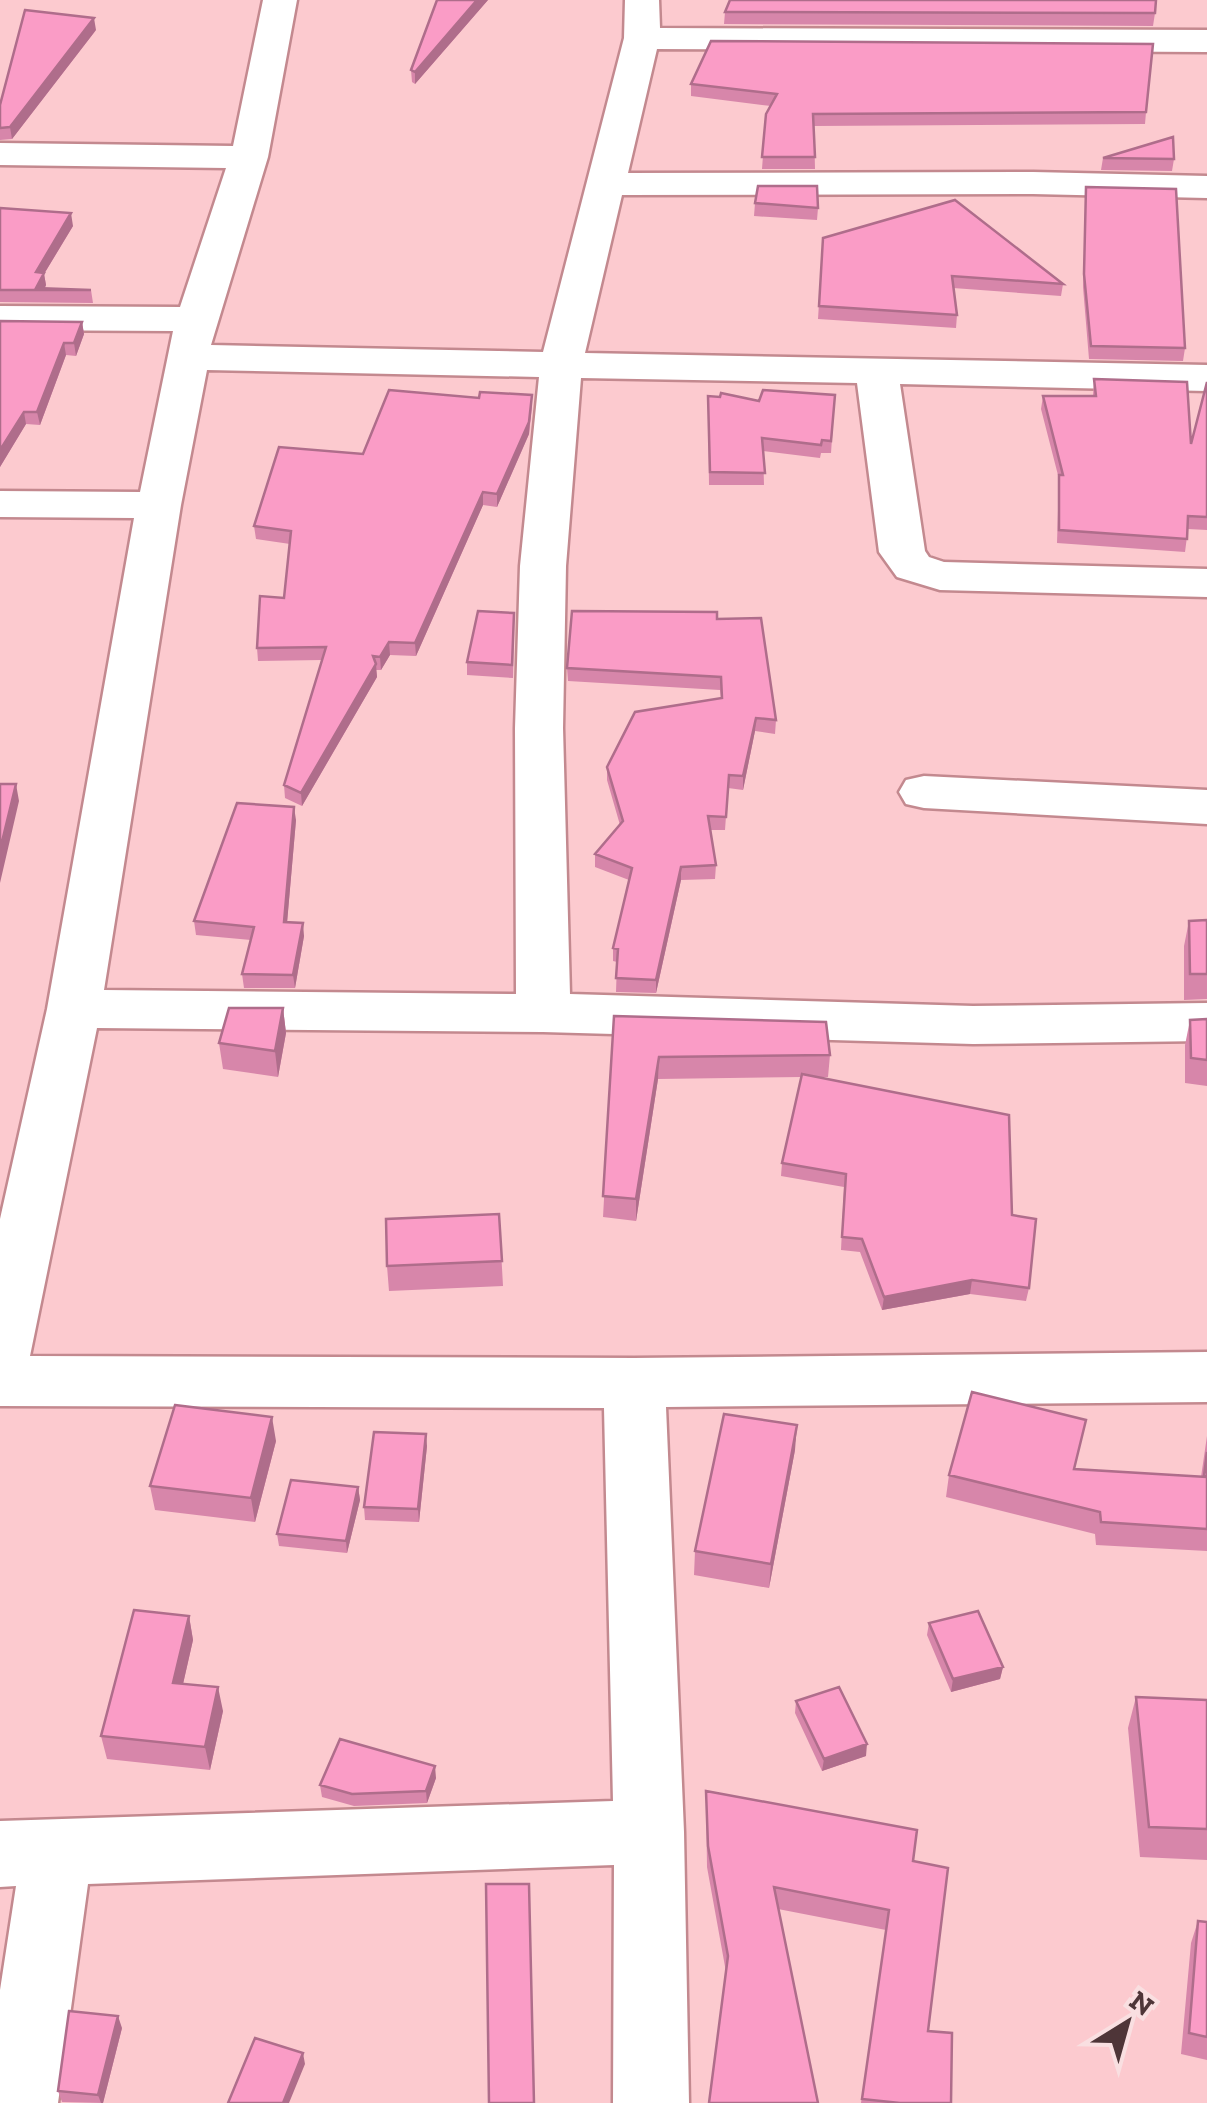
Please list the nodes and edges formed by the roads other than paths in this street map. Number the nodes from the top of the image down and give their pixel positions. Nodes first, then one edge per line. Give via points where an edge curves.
1 (280, 0) edge
2 (642, 19) edge
3 (1207, 41) edge
4 (0, 154) edge
5 (249, 157) junction
6 (606, 184) junction
7 (1207, 187) edge
8 (0, 318) edge
9 (193, 338) junction
10 (560, 364) junction
11 (877, 373) junction
12 (1207, 378) edge
13 (0, 504) edge
14 (159, 505) junction
15 (1207, 583) edge
16 (924, 792) dead end
17 (1207, 808) edge
18 (74, 1009) junction
19 (543, 1013) junction
20 (1207, 1022) edge
21 (0, 1355) edge
22 (1207, 1378) edge
23 (0, 1381) edge
24 (634, 1382) junction
25 (649, 1832) junction
26 (28, 1852) edge
27 (20, 2103) edge
28 (650, 2103) edge

1 - 5 street
2 - 3 street
2 - 6 street
4 - 5 street
5 - 9 street
6 - 7 street
6 - 10 street
8 - 9 street
9 - 10 street
9 - 14 street
10 - 11 street
10 - 19 street via 543,566
11 - 12 street
11 - 15 street via 902,552 913,567 940,576
13 - 14 street
14 - 18 street
16 - 17 street
18 - 19 street
18 - 21 street
19 - 20 street via 973,1025
22 - 24 street
23 - 24 street
24 - 25 street
25 - 26 street
25 - 28 street
26 - 27 street

